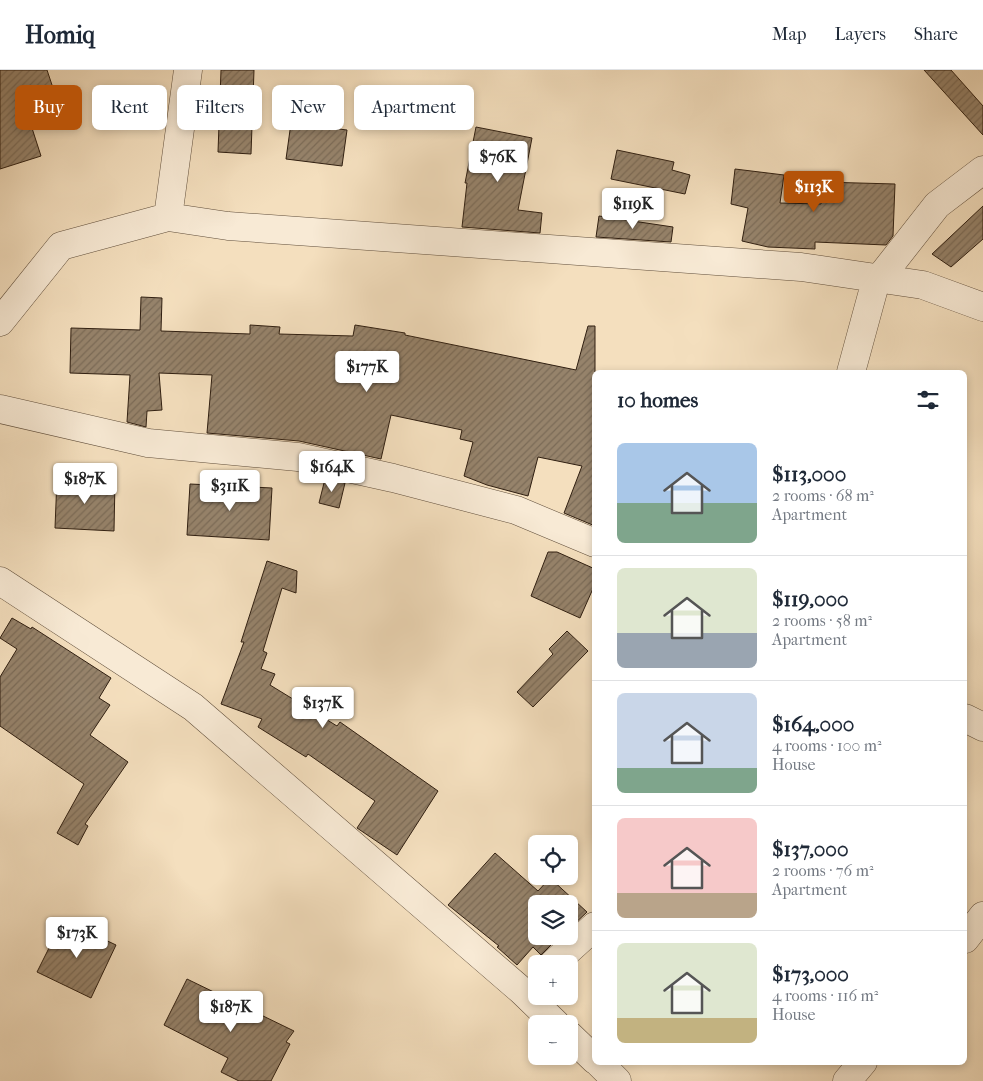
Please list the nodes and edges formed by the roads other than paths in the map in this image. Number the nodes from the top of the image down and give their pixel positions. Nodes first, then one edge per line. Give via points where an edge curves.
1 (188, 70) edge
2 (983, 170) edge
3 (168, 217) junction
4 (879, 279) junction
5 (983, 307) edge
6 (0, 322) edge
7 (852, 370) edge
8 (0, 409) edge
9 (592, 542) edge
10 (0, 581) edge
11 (967, 719) edge
12 (983, 727) edge
13 (983, 916) edge
14 (592, 929) edge
15 (967, 936) edge
16 (563, 955) edge
17 (528, 984) edge
18 (578, 1044) edge
19 (592, 1057) edge
20 (600, 1065) edge
21 (860, 1065) edge
22 (617, 1081) edge
23 (847, 1081) edge

1 - 3 street
2 - 4 street via 937,205
3 - 4 street via 228,226 801,267
3 - 6 street via 61,246
4 - 5 street via 923,285
4 - 7 street
8 - 9 street via 148,443 298,458 393,478 516,510
10 - 17 street via 193,707
11 - 12 street
13 - 15 street
14 - 16 street
18 - 19 street
20 - 22 street
21 - 23 street

